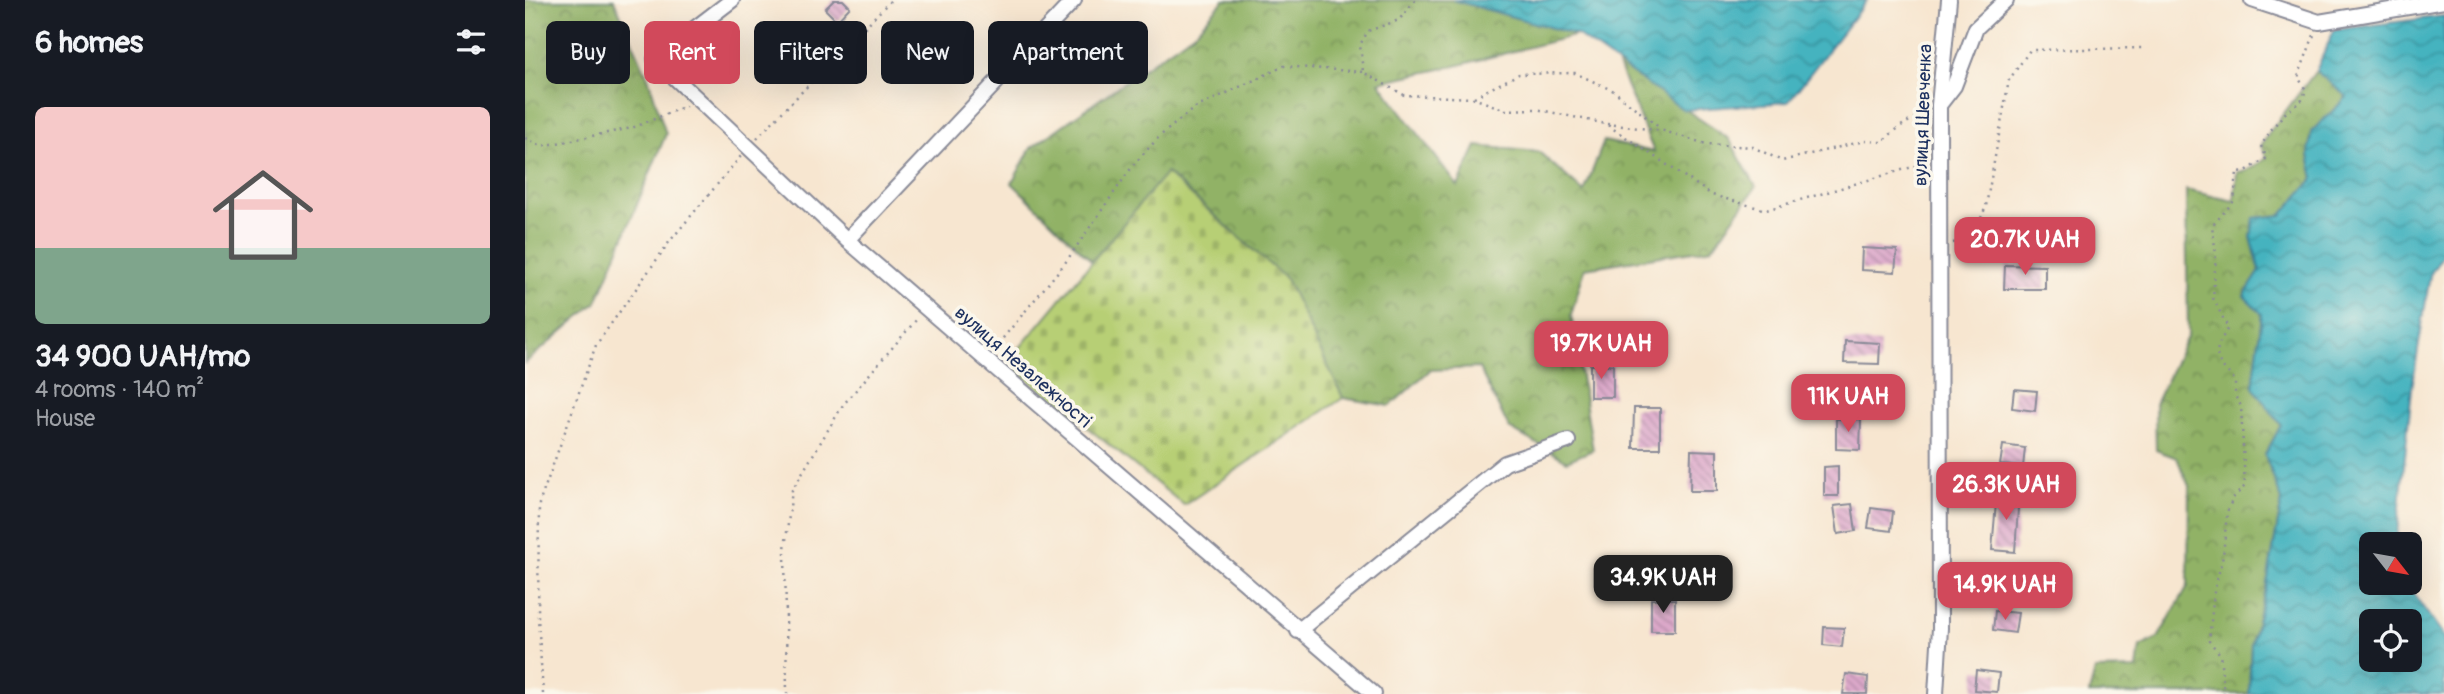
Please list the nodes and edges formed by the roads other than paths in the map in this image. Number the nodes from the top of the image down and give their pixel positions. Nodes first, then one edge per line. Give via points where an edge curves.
1 (732, 0) edge
2 (1074, 0) edge
3 (1949, 0) edge
4 (2006, 0) edge
5 (2252, 0) edge
6 (2444, 1) edge
7 (1939, 105) junction
8 (847, 240) junction
9 (1567, 441) dead end
10 (1298, 631) junction
11 (1374, 694) edge
12 (1936, 694) edge

1 - 8 street, вулиця Незалежності via 655,59
2 - 8 street
3 - 7 street, вулиця Шевченка
4 - 7 street via 1976,28 1954,86
5 - 6 street via 2319,22
7 - 12 street, вулиця Шевченка via 1940,628
8 - 10 street, вулиця Незалежності
9 - 10 street via 1505,463
10 - 11 street, вулиця Незалежності

